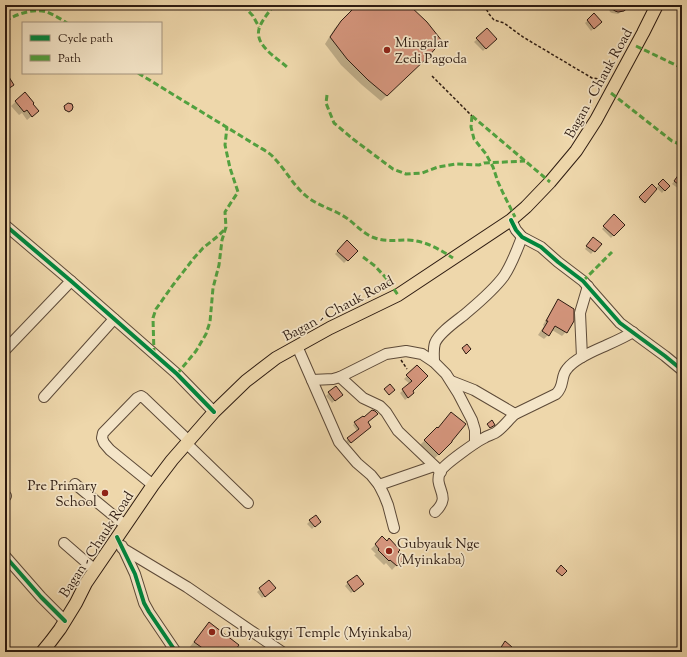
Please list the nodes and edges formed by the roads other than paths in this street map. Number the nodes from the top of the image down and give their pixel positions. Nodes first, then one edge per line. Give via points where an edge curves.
1 (657, 5) edge
2 (511, 220) junction
3 (5, 224) edge
4 (522, 236) junction
5 (71, 281) junction
6 (588, 286) junction
7 (114, 319) junction
8 (633, 332) junction
9 (297, 346) junction
10 (5, 350) edge
11 (582, 357) junction
12 (434, 362) junction
13 (682, 370) edge
14 (340, 377) junction
15 (312, 380) junction
16 (451, 381) junction
17 (44, 397) dead end
18 (214, 412) junction
19 (516, 414) junction
20 (188, 442) junction
21 (475, 443) junction
22 (437, 469) junction
23 (75, 484) dead end
24 (153, 485) junction
25 (379, 485) junction
26 (248, 503) dead end
27 (435, 512) dead end
28 (125, 525) junction
29 (394, 528) dead end
30 (120, 542) junction
31 (64, 543) dead end
32 (6, 560) edge
33 (95, 570) junction
34 (65, 621) junction
35 (42, 652) edge
36 (176, 652) edge
37 (282, 652) edge

1 - 2 main road, Bagan - Chauk Road via 596,120 576,151 550,182
2 - 4 street
2 - 9 main road, Bagan - Chauk Road via 398,295
3 - 5 street
4 - 6 street via 540,247
4 - 12 street via 514,259 494,288 439,336 435,343
5 - 7 street
5 - 10 street
6 - 8 street via 620,323
6 - 11 street via 580,313
7 - 17 street
7 - 18 street via 177,374
8 - 11 street
8 - 13 street
9 - 15 street
9 - 18 main road, Bagan - Chauk Road via 246,381
11 - 19 street via 567,369 559,392
12 - 14 street via 422,354 406,351 386,354
12 - 16 street
14 - 15 street
14 - 22 street via 363,398 380,406 398,431
15 - 25 street via 339,442
16 - 19 street via 474,390
16 - 21 street via 472,420
18 - 20 main road, Bagan - Chauk Road
19 - 21 street via 494,433
20 - 24 main road, Bagan - Chauk Road
20 - 24 street via 141,396 103,433 104,443 110,450
20 - 26 street
21 - 22 street via 448,464
22 - 25 street
22 - 27 street via 443,501
23 - 28 street
24 - 28 main road, Bagan - Chauk Road
25 - 29 street
28 - 30 main road, Bagan - Chauk Road
30 - 33 main road, Bagan - Chauk Road
30 - 36 street via 135,574 144,604
30 - 37 street
31 - 33 street
32 - 34 street
33 - 34 main road, Bagan - Chauk Road
34 - 35 main road, Bagan - Chauk Road

